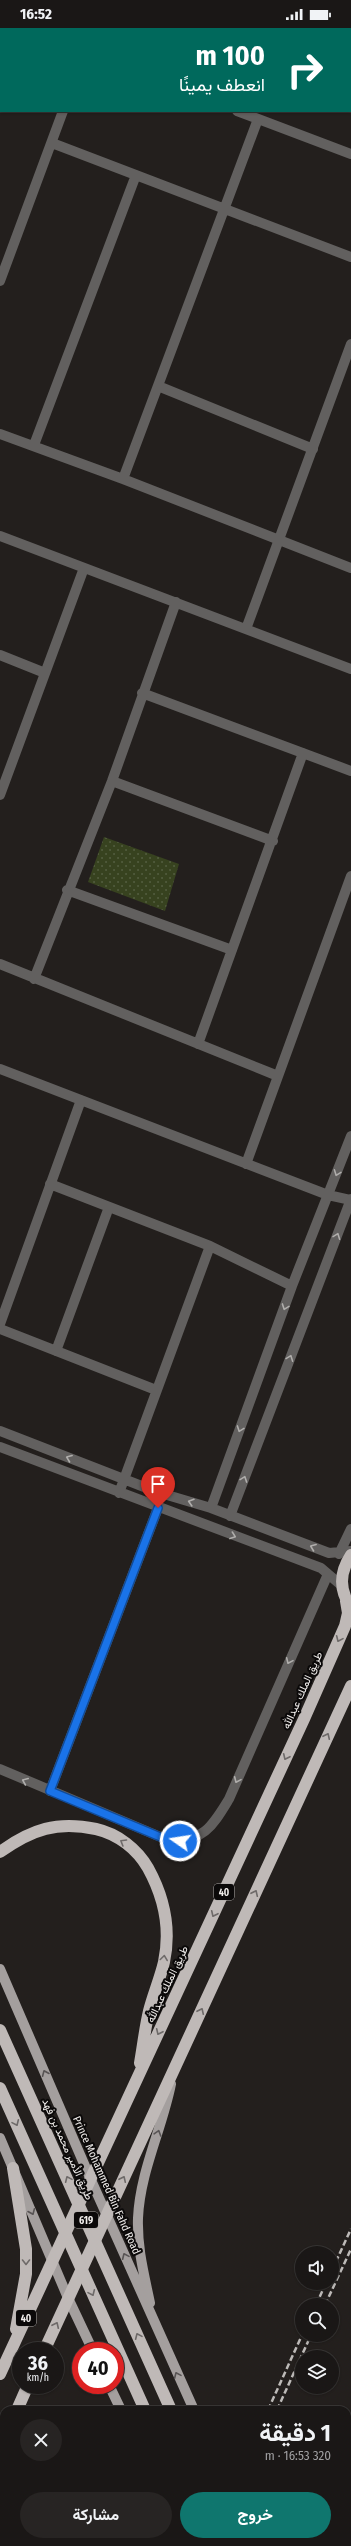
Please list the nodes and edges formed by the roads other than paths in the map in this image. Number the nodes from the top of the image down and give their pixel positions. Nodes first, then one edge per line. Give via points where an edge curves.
1 (63, 112) edge
2 (240, 112) edge
3 (258, 119) junction
4 (52, 143) junction
5 (351, 154) edge
6 (136, 175) junction
7 (225, 209) junction
8 (351, 257) edge
9 (0, 281) edge
10 (351, 344) edge
11 (158, 386) junction
12 (0, 434) edge
13 (34, 445) junction
14 (313, 449) junction
15 (123, 479) junction
16 (0, 536) edge
17 (278, 540) junction
18 (84, 568) junction
19 (351, 568) edge
20 (176, 602) junction
21 (246, 629) junction
22 (0, 655) edge
23 (351, 669) edge
24 (45, 673) junction
25 (142, 693) junction
26 (303, 753) junction
27 (351, 771) edge
28 (112, 781) junction
29 (0, 795) edge
30 (273, 841) junction
31 (351, 876) edge
32 (67, 890) junction
33 (232, 950) junction
34 (0, 964) edge
35 (34, 979) junction
36 (198, 1044) junction
37 (0, 1069) edge
38 (278, 1076) junction
39 (81, 1100) junction
40 (351, 1136) edge
41 (246, 1164) junction
42 (50, 1184) junction
43 (328, 1195) junction
44 (351, 1200) edge
45 (109, 1207) junction
46 (210, 1246) junction
47 (292, 1286) junction
48 (0, 1324) edge
49 (0, 1328) edge
50 (56, 1350) junction
51 (156, 1390) junction
52 (0, 1431) edge
53 (0, 1447) edge
54 (125, 1479) junction
55 (119, 1493) junction
56 (158, 1508) junction
57 (210, 1508) junction
58 (230, 1516) junction
59 (351, 1529) edge
60 (351, 1551) edge
61 (345, 1555) edge
62 (328, 1574) junction
63 (342, 1586) junction
64 (349, 1605) edge
65 (351, 1686) edge
66 (0, 1769) edge
67 (50, 1791) junction
68 (0, 1852) edge
69 (0, 1969) edge
70 (0, 2030) edge
71 (175, 2066) junction
72 (138, 2078) junction
73 (0, 2088) edge
74 (0, 2138) edge
75 (13, 2168) junction
76 (91, 2180) junction
77 (106, 2215) junction
78 (53, 2262) junction
79 (68, 2298) junction
80 (154, 2322) junction
81 (14, 2342) edge
82 (14, 2342) edge
83 (48, 2342) edge
84 (89, 2342) edge
85 (12, 2347) edge
86 (0, 2374) edge
87 (24, 2394) edge
88 (113, 2394) edge
89 (19, 2406) edge
90 (119, 2406) edge
91 (143, 2406) edge
92 (169, 2406) edge
93 (192, 2406) edge

1 - 4 street
2 - 3 street
3 - 5 street
3 - 7 street
4 - 6 street
4 - 9 street
6 - 7 street
6 - 13 street
7 - 8 street
7 - 11 street
10 - 14 street
11 - 14 street
11 - 15 street
12 - 13 street
13 - 15 street
14 - 17 street
15 - 17 street
16 - 18 street
17 - 19 street
17 - 21 street
18 - 20 street
18 - 24 street
20 - 21 street
20 - 25 street
21 - 23 street
22 - 24 street
24 - 29 street
25 - 26 street
25 - 28 street
26 - 27 street
26 - 30 street
28 - 30 street
28 - 32 street
30 - 33 street
31 - 38 street
32 - 33 street
32 - 35 street
33 - 36 street
34 - 35 street
35 - 36 street
36 - 38 street
37 - 39 street
38 - 41 street
39 - 41 street
39 - 42 street
40 -> 43 street
41 - 43 street
42 - 45 street
42 - 48 street
43 - 44 street
43 - 47 street
58 -> 44 street
45 - 46 street
45 - 50 street
46 - 47 street
46 - 51 street
47 -> 57 street
49 - 50 street
50 - 51 street
51 - 54 street
54 -> 52 street
53 - 55 street
54 - 55 street
57 -> 54 street
55 - 56 street
56 -> 62 street via 321,1568
56 - 67 street
57 - 58 street
61 -> 58 street via 330,1553
59 - 61 street
60 - 61 street
61 - 63 highway
62 - 63 street
62 -> 67 street via 229,1799 213,1826 193,1839 170,1841
63 - 64 highway, طريق الملك عبدالله
64 -> 72 highway, طريق الملك عبدالله / 40 via 345,1626
71 -> 65 highway, 40
67 -> 66 street
72 -> 68 highway via 148,2012 164,1961 167,1922 159,1888 144,1861 129,1845 105,1831 75,1825 52,1826 21,1836
76 -> 69 main road, Prince Mohammed Bin Fahd Road
92 -> 70 highway, طريق الأمير محمد بن فهد / 619, bridge
77 -> 71 highway, 40
80 -> 71 main road via 140,2262 138,2217
72 - 76 highway, طريق الملك عبدالله / 40
73 -> 91 highway, 619, bridge
74 - 75 main road
75 -> 78 main road
75 -> 81 highway via 26,2249 26,2274
76 - 77 main road, Prince Mohammed Bin Fahd Road
76 - 78 highway, طريق الملك عبدالله / 40
77 - 79 highway, 40
80 -> 77 main road, Prince Mohammed Bin Fahd Road
78 - 79 main road
78 - 82 highway, طريق الملك عبدالله / 40
83 -> 79 highway, 40
79 - 84 main road
93 -> 80 main road, Prince Mohammed Bin Fahd Road
85 - 86 highway, طريق الملك عبدالله / 40
87 - 89 highway
88 - 90 main road

